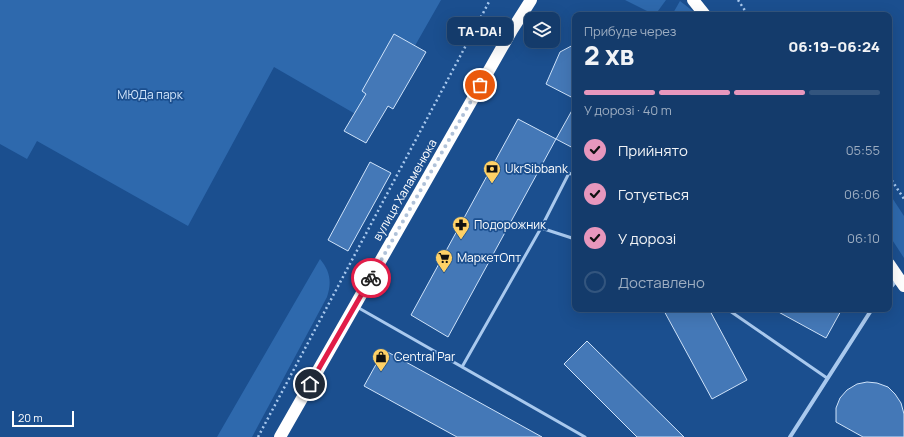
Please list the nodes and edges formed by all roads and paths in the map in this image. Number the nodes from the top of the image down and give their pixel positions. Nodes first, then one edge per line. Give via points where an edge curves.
1 (490, 0) edge
2 (531, 0) edge
3 (693, 0) edge
4 (738, 0) edge
5 (703, 12) edge
6 (746, 12) edge
7 (572, 174) edge
8 (892, 181) edge
9 (904, 199) edge
10 (541, 228) junction
11 (572, 238) edge
12 (892, 268) edge
13 (901, 282) edge
14 (892, 287) edge
15 (355, 306) junction
16 (731, 312) edge
17 (870, 312) edge
18 (462, 366) junction
19 (827, 378) junction
20 (258, 437) edge
21 (280, 437) edge
22 (585, 437) edge
23 (790, 437) edge

1 - 20 path
2 - 15 highway, вулиця Халаменюка
3 - 5 highway
4 - 6 path
7 - 10 lane via 569,173
8 - 9 path
10 - 11 lane
10 - 18 lane
12 - 13 highway
13 - 14 street
15 - 18 lane
15 - 21 highway, вулиця Халаменюка
16 - 19 lane
17 - 19 street
18 - 22 lane
19 - 23 street

